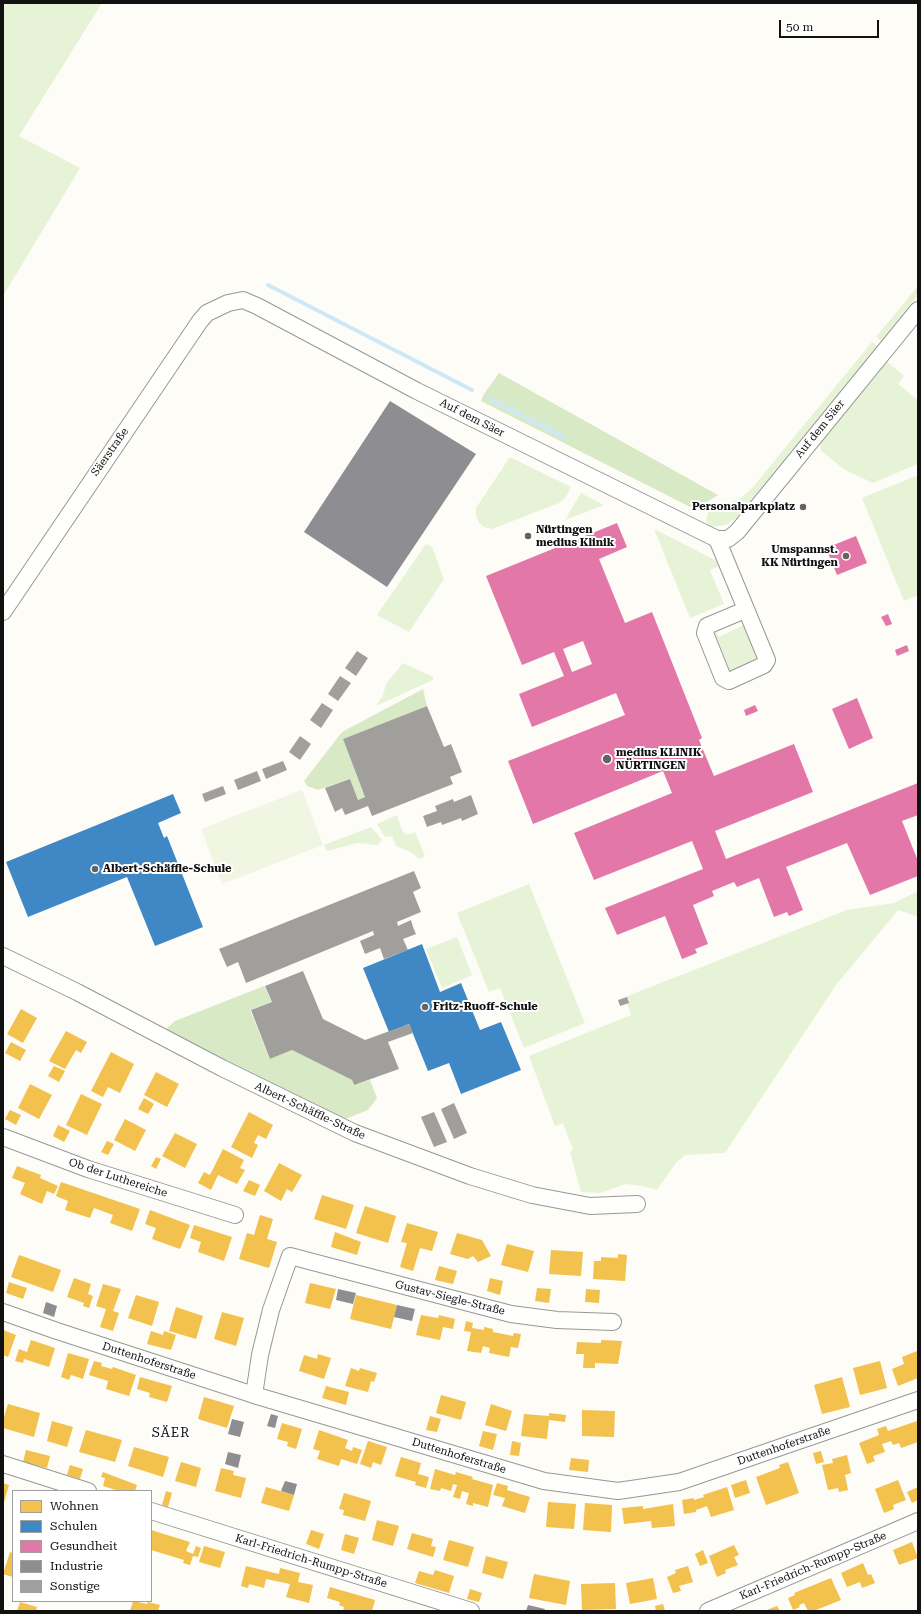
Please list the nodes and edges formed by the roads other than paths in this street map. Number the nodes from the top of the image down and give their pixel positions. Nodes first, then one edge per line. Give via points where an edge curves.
1 (228, 303) joint
2 (918, 310) edge
3 (717, 539) junction
4 (745, 610) junction
5 (3, 612) edge
6 (3, 956) edge
7 (3, 1137) edge
8 (637, 1204) dead end
9 (235, 1215) dead end
10 (3, 1312) edge
11 (613, 1322) dead end
12 (254, 1395) junction
13 (918, 1400) edge
14 (3, 1464) edge
15 (85, 1490) edge
16 (152, 1511) edge
17 (918, 1521) edge
18 (471, 1611) edge
19 (708, 1611) edge

1 - 3 street, Auf dem Säer via 243,300 257,306 411,387
1 - 5 street, Säerstraße via 207,313 200,321
2 - 3 street, Auf dem Säer via 737,532 728,539
3 - 4 street
4 - 4 street via 707,626 705,633 723,678 729,681 764,665 767,660
6 - 8 street, Albert-Schäffle-Straße via 229,1072 374,1141 463,1174 532,1195 590,1206
7 - 9 street, Ob der Luthereiche via 88,1169
10 - 12 street, Duttenhoferstraße
11 - 12 street, Gustav-Siegle-Straße via 556,1320 511,1314 290,1256 271,1310
12 - 13 street, Duttenhoferstraße via 544,1482 618,1491 679,1482
14 - 15 street
16 - 18 street, Karl-Friedrich-Rumpp-Straße
17 - 19 street, Karl-Friedrich-Rumpp-Straße

